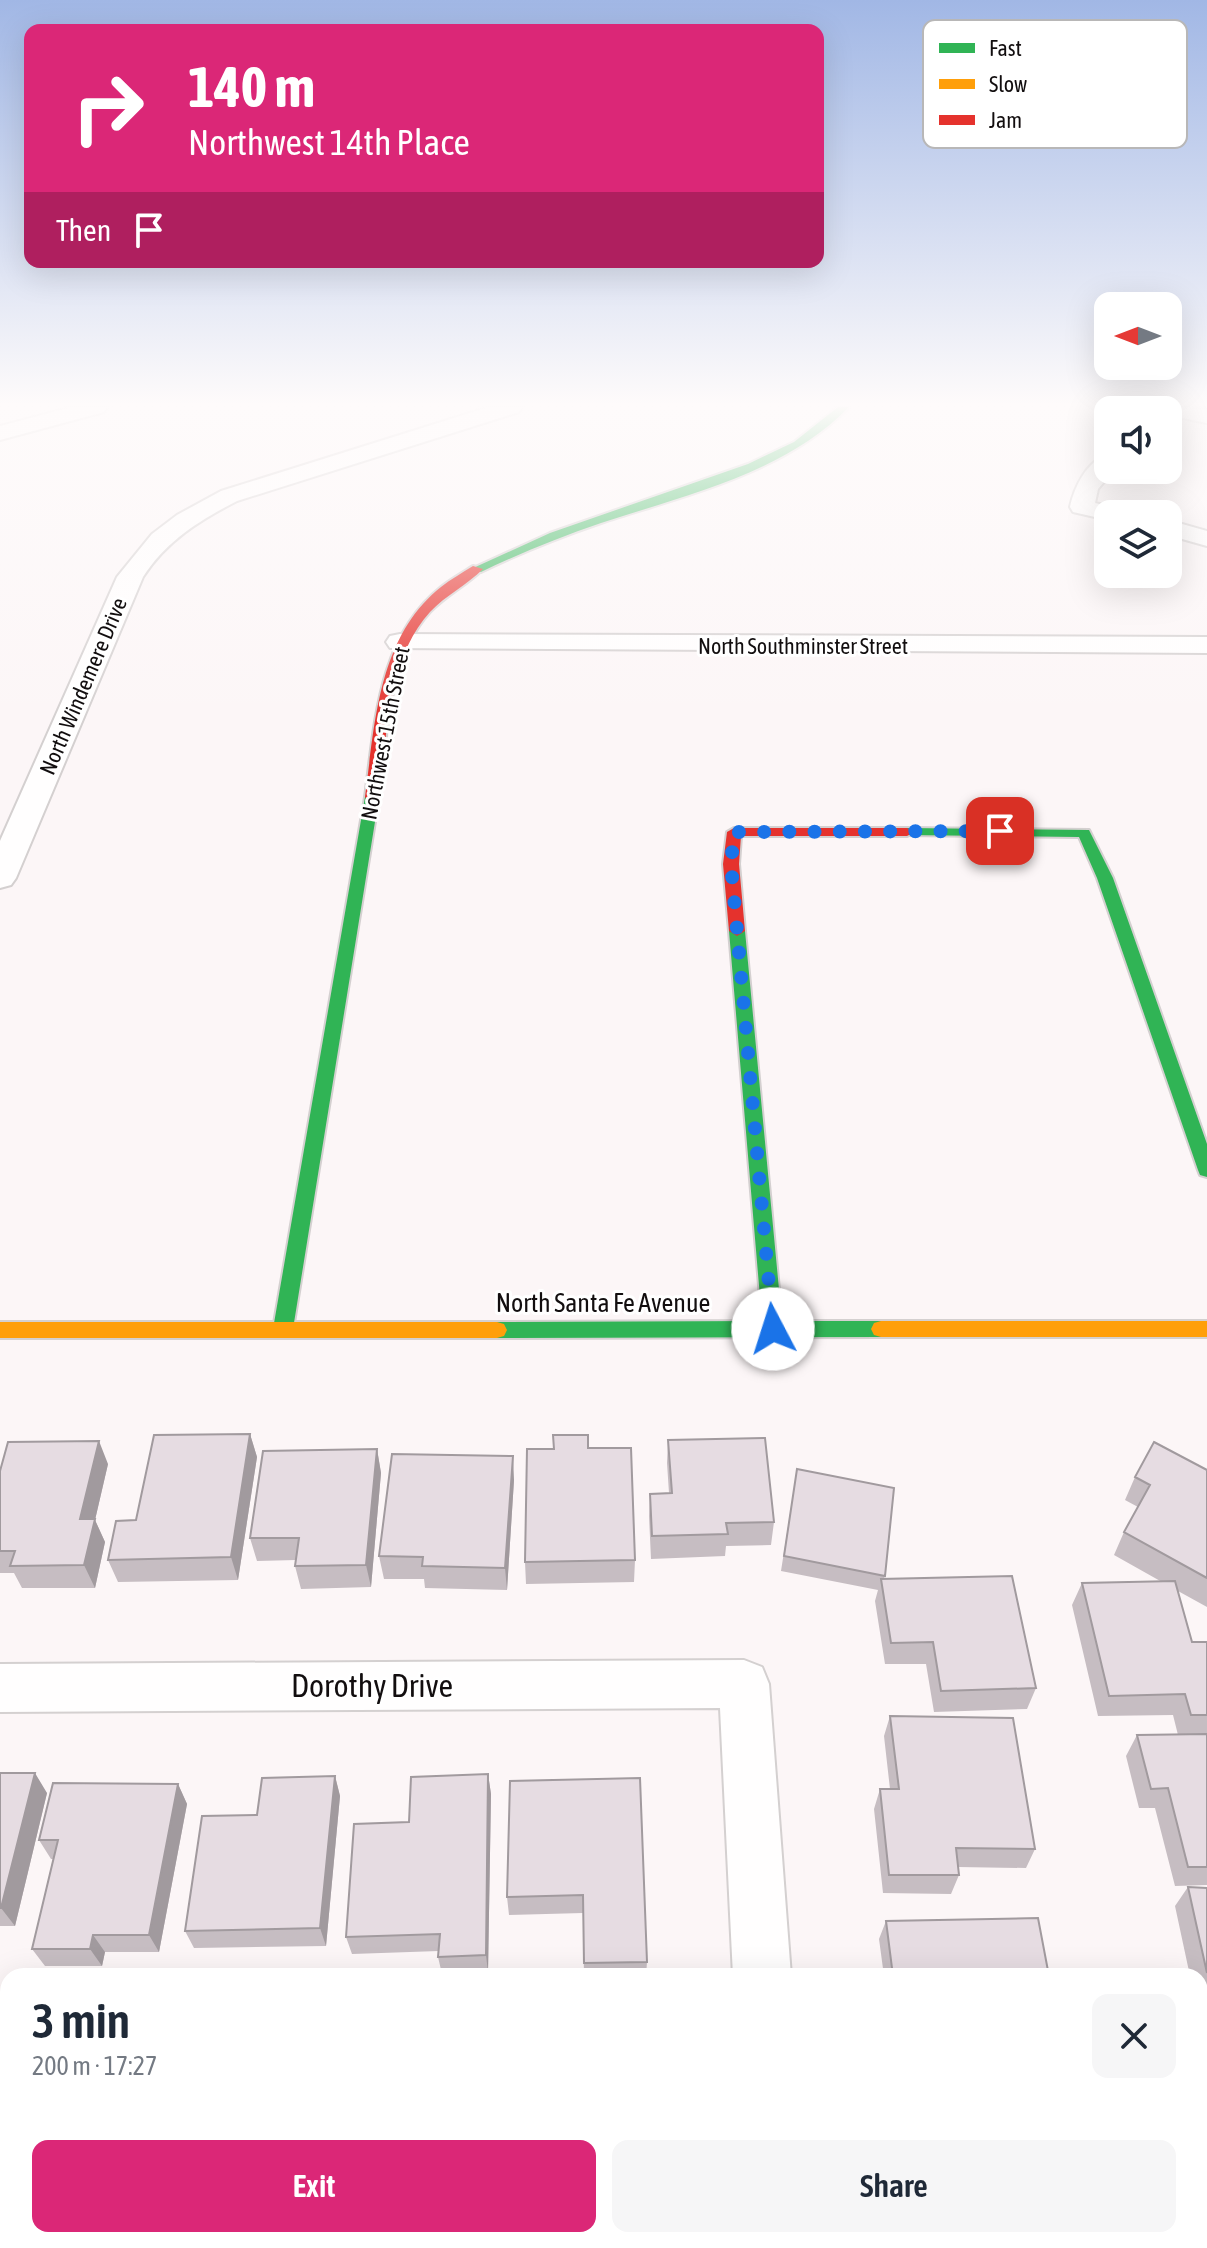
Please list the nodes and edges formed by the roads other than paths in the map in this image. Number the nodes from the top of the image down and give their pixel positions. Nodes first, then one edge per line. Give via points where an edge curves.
1 (198, 512) edge
2 (626, 512) edge
3 (1182, 531) edge
4 (1207, 539) edge
5 (400, 642) junction
6 (1207, 645) edge
7 (0, 878) edge
8 (1207, 1170) edge
9 (283, 1329) junction
10 (773, 1329) junction
11 (1207, 1329) edge
12 (0, 1330) edge
13 (0, 1688) edge
14 (762, 1968) edge

1 - 7 street, North Windemere Drive via 152,545 130,577
2 - 5 street, Northwest 15th Street via 482,564 437,592
3 - 4 street
5 - 6 street, North Southminster Street
5 - 9 street, Northwest 15th Street
8 - 10 street via 1105,878 1084,833 734,832 731,864
9 - 10 street, North Santa Fe Avenue
9 - 12 street, North Santa Fe Avenue
10 - 11 street, North Santa Fe Avenue
13 - 14 street, Dorothy Drive via 744,1684

